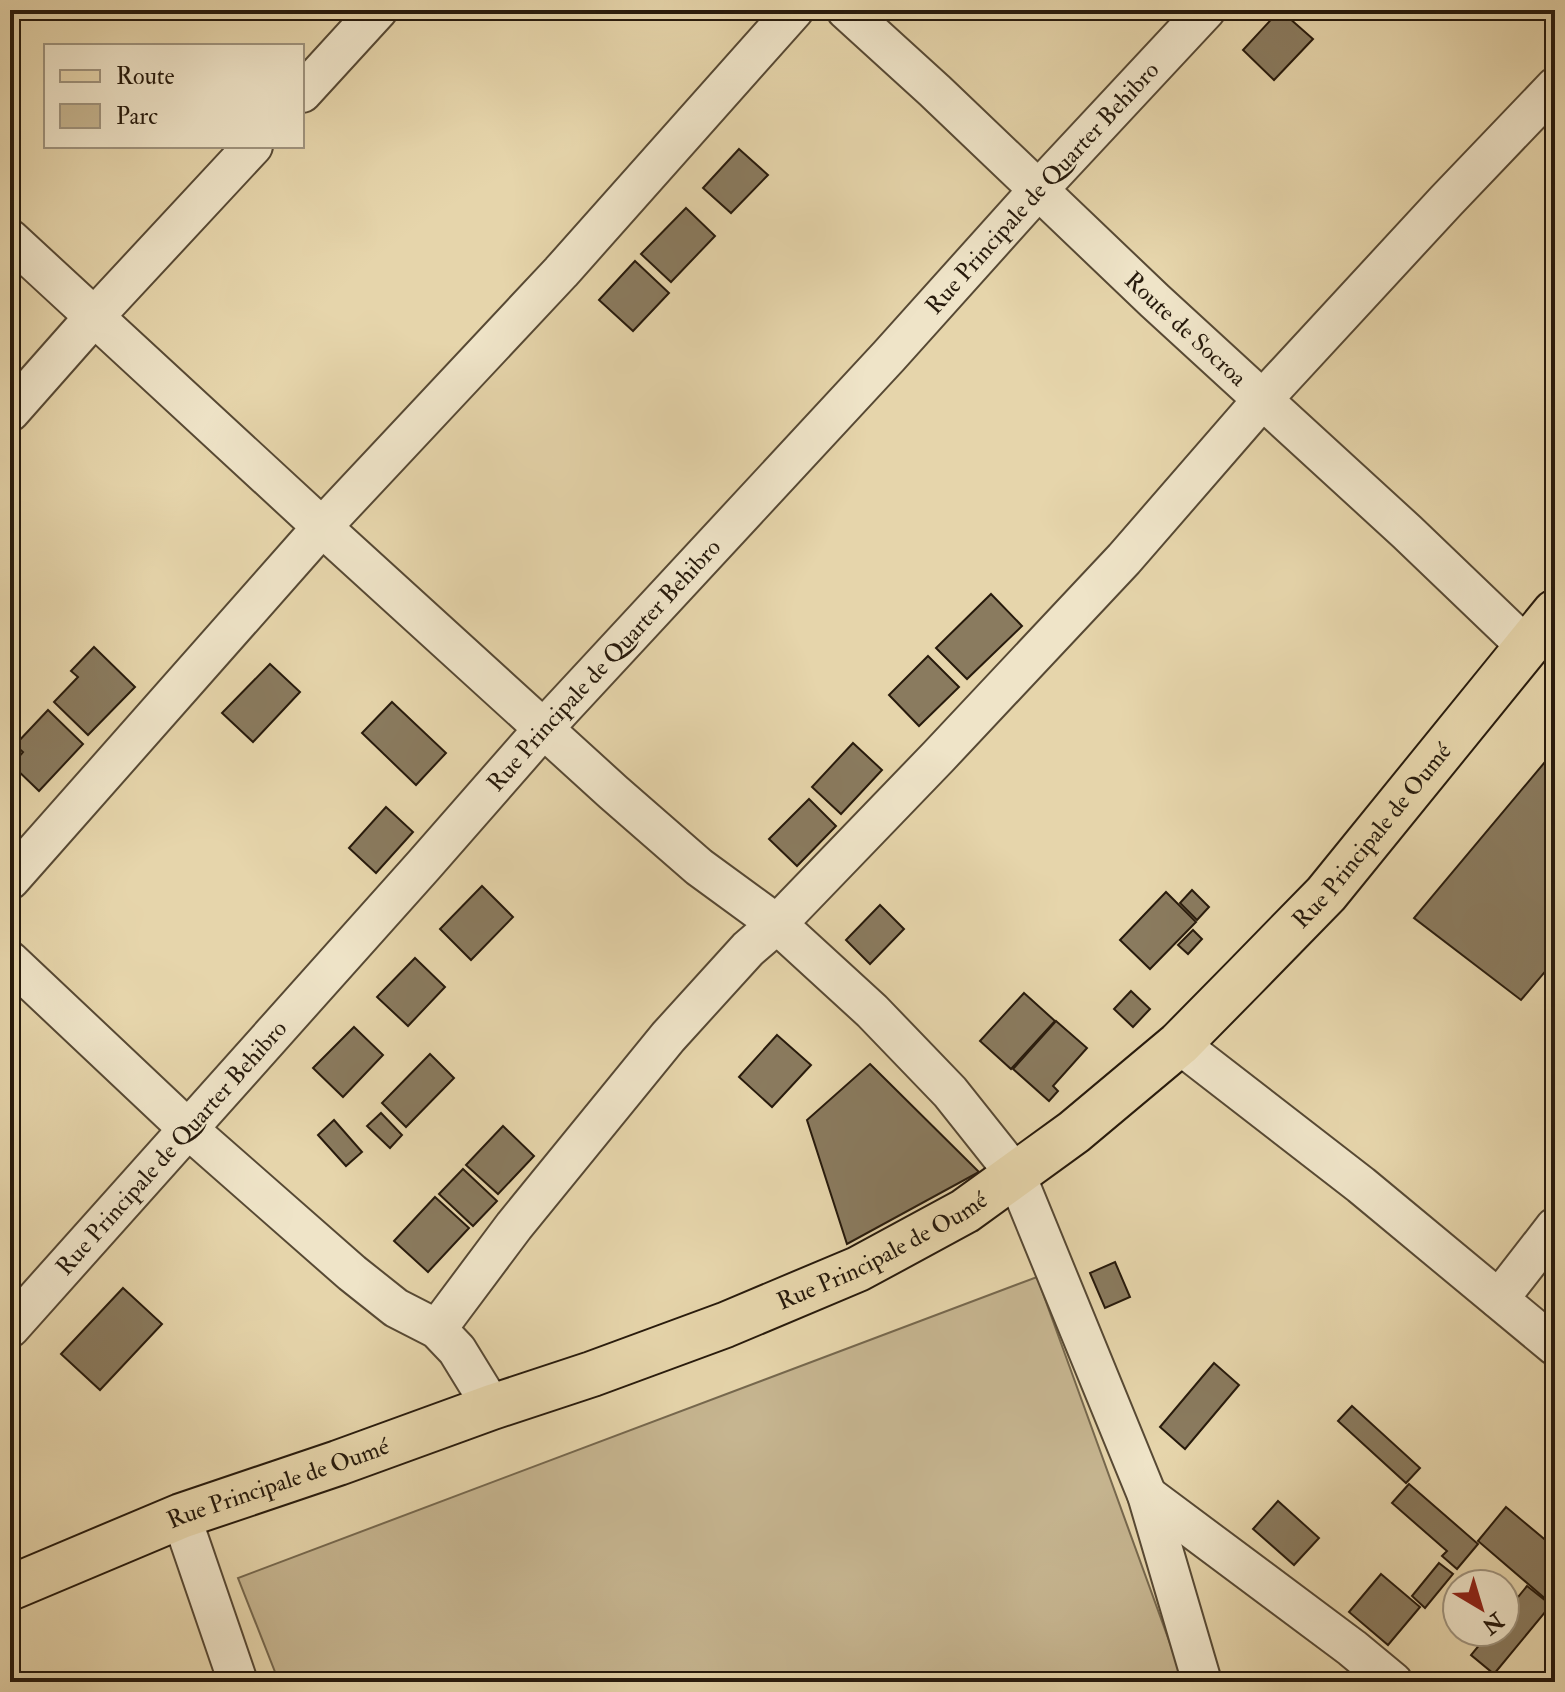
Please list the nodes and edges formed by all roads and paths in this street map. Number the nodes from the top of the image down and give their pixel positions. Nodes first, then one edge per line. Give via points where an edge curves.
1 (378, 10) edge
2 (794, 10) edge
3 (846, 10) edge
4 (1206, 10) edge
5 (1555, 87) edge
6 (304, 91) edge
7 (251, 148) edge
8 (1039, 189) junction
9 (10, 239) edge
10 (94, 317) junction
11 (1263, 399) junction
12 (10, 412) edge
13 (322, 527) junction
14 (1555, 612) edge
15 (1526, 646) junction
16 (544, 728) junction
17 (10, 880) edge
18 (777, 924) junction
19 (10, 961) edge
20 (1179, 1044) junction
21 (187, 1128) junction
22 (1016, 1175) junction
23 (1555, 1227) edge
24 (1499, 1299) junction
25 (10, 1328) edge
26 (437, 1329) junction
27 (1555, 1346) edge
28 (492, 1407) junction
29 (1147, 1495) junction
30 (181, 1516) junction
31 (10, 1588) edge
32 (238, 1682) edge
33 (1202, 1682) edge
34 (1393, 1682) edge

1 - 6 street
2 - 13 street via 561,272
3 - 8 street, Route de Socroa
4 - 8 street, Rue Principale de Quarter Behibro
5 - 11 street
7 - 10 street
8 - 11 street, Route de Socroa
8 - 16 street, Rue Principale de Quarter Behibro
9 - 10 street
10 - 12 street
10 - 13 street
11 - 15 street, Route de Socroa
11 - 18 street via 1124,559
13 - 16 street
13 - 17 street
14 - 15 main road, Rue Principale de Oumé
15 - 20 main road, Rue Principale de Oumé via 1326,894
16 - 18 street via 699,867
16 - 21 street, Rue Principale de Quarter Behibro
18 - 22 street via 950,1092
18 - 26 street via 668,1037
19 - 21 street
20 - 22 main road, Rue Principale de Oumé
20 - 24 street
21 - 25 street, Rue Principale de Quarter Behibro
21 - 26 street via 352,1273 396,1308
22 - 28 main road, Rue Principale de Oumé via 965,1211 858,1269 725,1325
22 - 29 street
23 - 24 street
24 - 27 street
26 - 28 street via 457,1350
28 - 30 main road, Rue Principale de Oumé
29 - 33 street
29 - 34 street
30 - 31 main road, Rue Principale de Oumé
30 - 32 street

